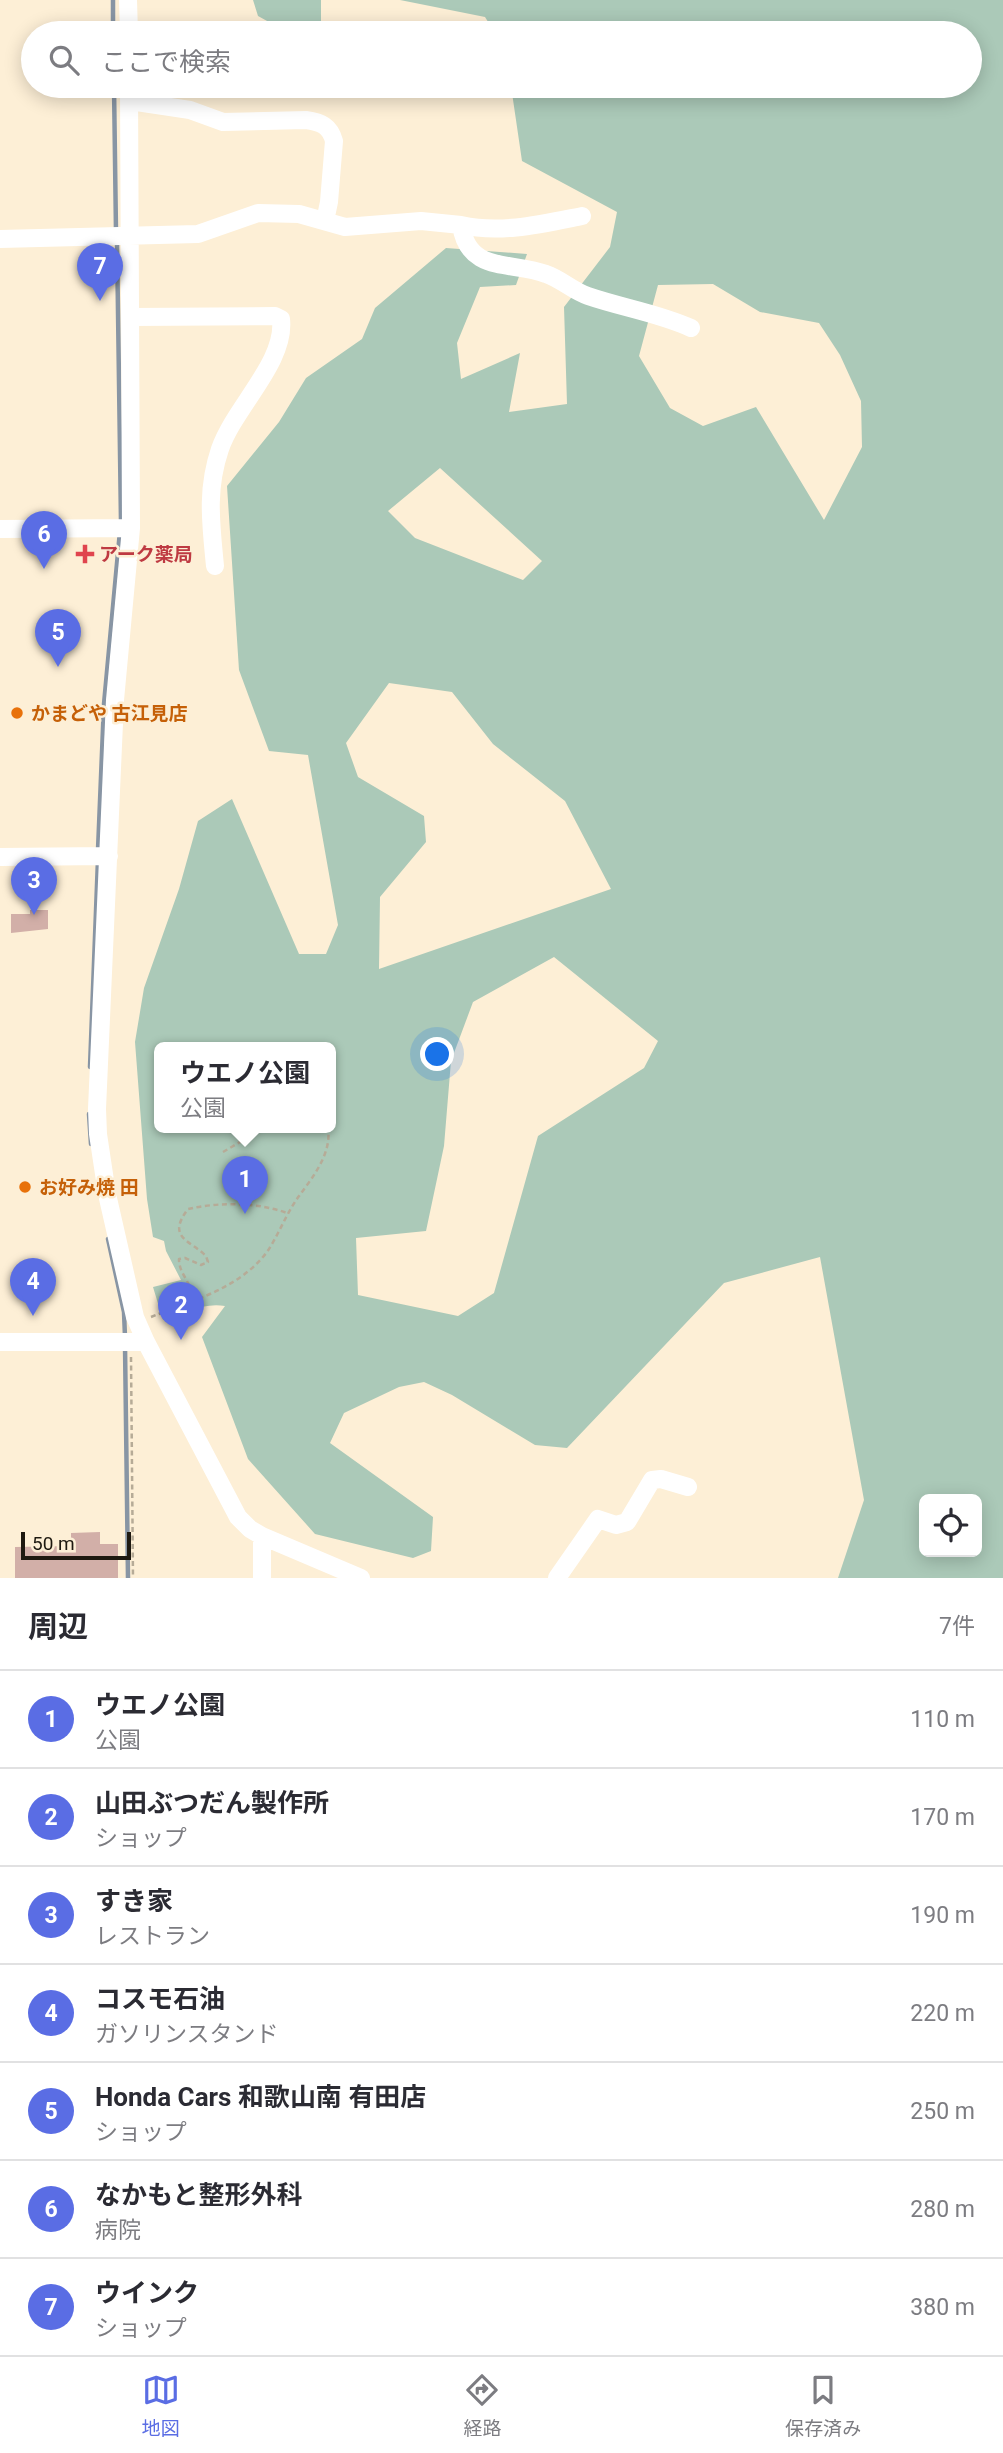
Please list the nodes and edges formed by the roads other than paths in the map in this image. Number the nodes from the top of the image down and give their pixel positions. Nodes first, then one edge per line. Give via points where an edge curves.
1 (128, 0) edge
2 (129, 21) edge
3 (130, 98) edge
4 (145, 98) edge
5 (582, 216) dead end
6 (324, 221) junction
7 (461, 225) junction
8 (131, 237) junction
9 (0, 239) edge
10 (131, 317) junction
11 (691, 328) dead end
12 (131, 528) junction
13 (0, 529) edge
14 (215, 566) dead end
15 (109, 856) junction
16 (0, 858) edge
17 (0, 1342) edge
18 (139, 1342) junction
19 (688, 1487) dead end
20 (262, 1536) junction
21 (262, 1578) edge
22 (361, 1578) edge
23 (557, 1578) edge

1 - 2 street
3 - 8 street
4 - 6 street via 223,122 306,120 325,125 334,141
5 - 7 street via 501,230
6 - 7 street via 345,227 421,220
6 - 8 street via 299,214 258,213 198,234
7 - 11 street via 471,250 484,259 548,274 588,296
8 - 9 street
8 - 10 street
10 - 12 street
10 - 14 street via 281,319 282,333 273,361 240,408 220,448 209,493
12 - 13 street
12 - 15 street via 115,700
15 - 16 street
15 - 18 street via 97,1121 107,1194
17 - 18 street
18 - 20 street via 238,1517
19 - 23 street via 652,1480 627,1522 616,1525 598,1519
20 - 21 street
20 - 22 street

